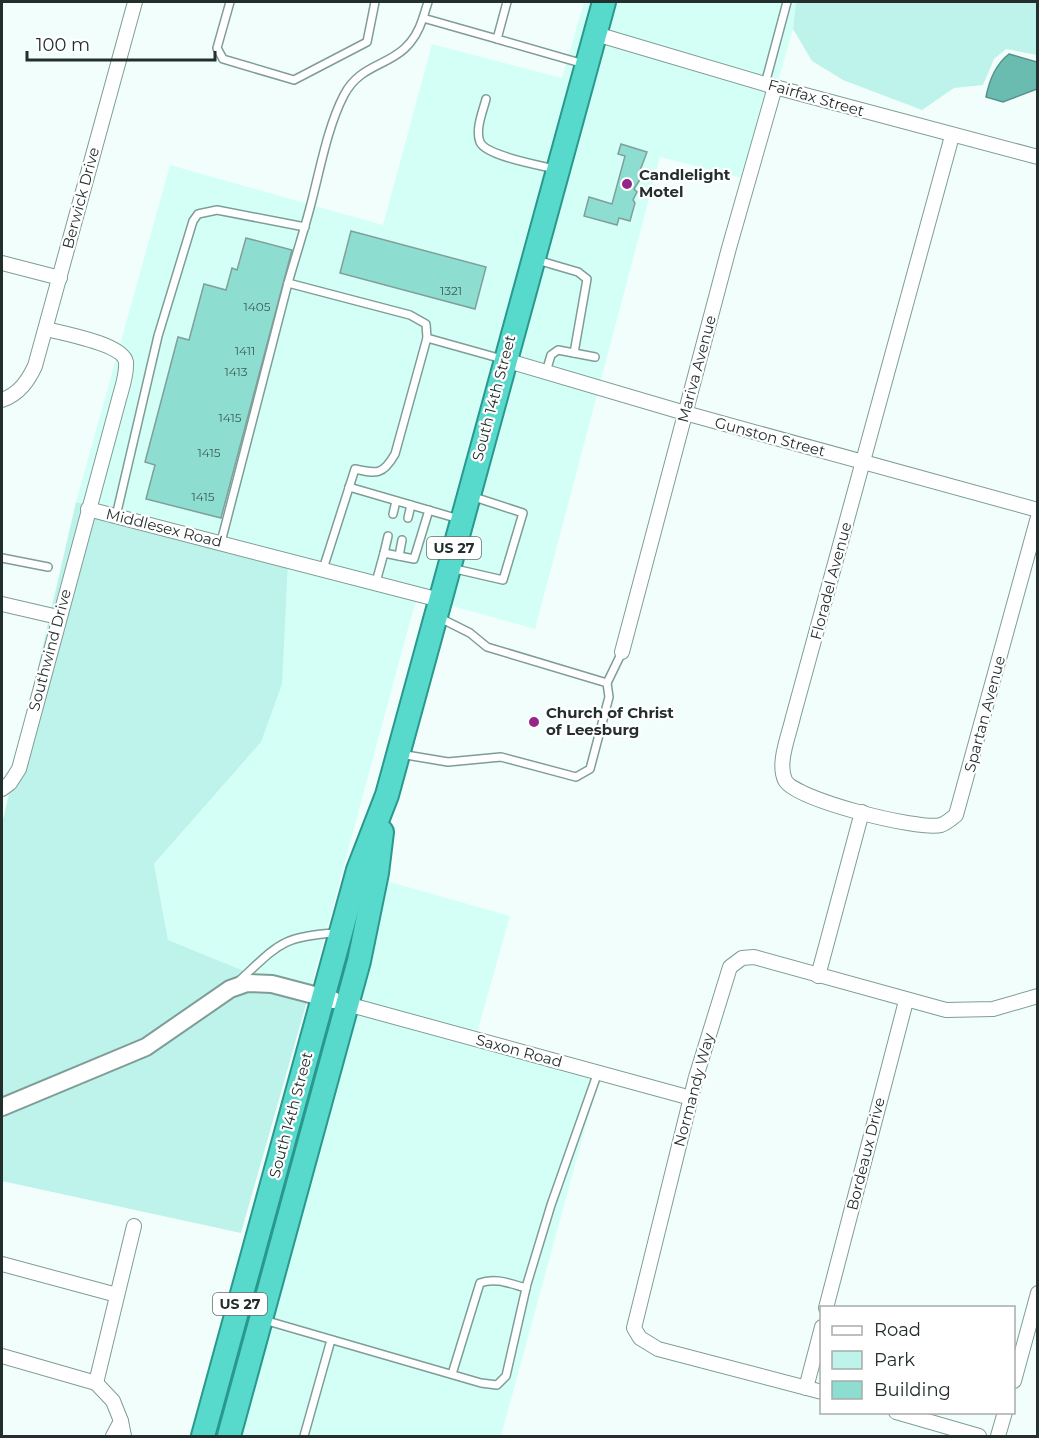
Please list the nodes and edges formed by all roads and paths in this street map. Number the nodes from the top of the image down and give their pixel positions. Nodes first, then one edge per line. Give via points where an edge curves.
1 (135, 2) edge
2 (230, 2) edge
3 (375, 2) edge
4 (428, 2) edge
5 (507, 2) edge
6 (604, 2) edge
7 (787, 2) edge
8 (423, 18) junction
9 (596, 33) junction
10 (497, 39) junction
11 (587, 65) junction
12 (770, 85) junction
13 (486, 99) dead end
14 (952, 136) junction
15 (1038, 157) edge
16 (558, 169) junction
17 (305, 227) junction
18 (533, 259) junction
19 (2, 263) edge
20 (60, 278) junction
21 (288, 283) junction
22 (46, 329) junction
23 (427, 338) junction
24 (574, 352) junction
25 (595, 357) dead end
26 (505, 360) junction
27 (546, 372) junction
28 (2, 400) edge
29 (685, 413) junction
30 (863, 462) junction
31 (349, 487) junction
32 (468, 495) junction
33 (396, 501) junction
34 (411, 505) junction
35 (88, 509) junction
36 (429, 510) junction
37 (1038, 510) edge
38 (393, 514) dead end
39 (116, 516) junction
40 (1038, 516) edge
41 (408, 518) dead end
42 (462, 519) junction
43 (388, 537) dead end
44 (402, 540) dead end
45 (221, 542) junction
46 (384, 553) junction
47 (399, 556) junction
48 (2, 558) edge
49 (48, 567) dead end
50 (449, 567) junction
51 (323, 569) junction
52 (376, 582) junction
53 (2, 604) edge
54 (438, 608) junction
55 (58, 617) junction
56 (622, 652) joint
57 (607, 683) junction
58 (398, 754) junction
59 (3, 788) edge
60 (387, 795) junction
61 (862, 812) junction
62 (341, 933) junction
63 (818, 976) junction
64 (230, 988) junction
65 (1038, 996) edge
66 (323, 997) junction
67 (906, 1001) junction
68 (347, 1004) junction
69 (598, 1072) junction
70 (691, 1098) junction
71 (2, 1107) edge
72 (134, 1226) dead end
73 (2, 1264) edge
74 (526, 1288) junction
75 (1038, 1293) edge
76 (117, 1295) junction
77 (827, 1306) edge
78 (261, 1319) junction
79 (820, 1335) edge
80 (331, 1340) junction
81 (2, 1356) edge
82 (452, 1374) junction
83 (1015, 1377) edge
84 (96, 1383) junction
85 (806, 1388) junction
86 (820, 1392) edge
87 (899, 1414) edge
88 (1005, 1414) edge
89 (121, 1421) junction
90 (113, 1437) edge
91 (124, 1437) edge
92 (203, 1437) edge
93 (229, 1437) edge
94 (304, 1437) edge
95 (979, 1437) edge
96 (998, 1437) edge

1 - 20 street, Berwick Drive
2 - 3 lane via 217,48 224,59 294,80 367,42
4 - 8 lane
5 - 10 lane
6 - 9 highway, South 14th Street / US 27
7 - 12 lane
8 - 10 lane
8 - 17 lane via 417,38 398,56 358,76 344,95 323,154
9 - 11 highway, South 14th Street / US 27
9 - 12 street, Fairfax Street
10 - 11 lane
11 - 16 highway, South 14th Street / US 27
12 - 14 street, Fairfax Street
12 - 29 street, Mariva Avenue
13 - 16 lane via 478,129 480,142 488,151
14 - 15 street, Fairfax Street
14 - 30 street, Floradel Avenue
16 - 18 highway, South 14th Street / US 27
17 - 21 lane
17 - 39 lane via 217,210 198,214 193,220 158,336
18 - 24 lane via 578,272 587,279
18 - 26 highway, South 14th Street / US 27
19 - 20 street
20 - 22 street, Berwick Drive
21 - 23 lane via 420,318 426,324
21 - 45 lane
22 - 28 street, Berwick Drive via 28,380 19,391
22 - 35 street, Middlesex Road via 110,346 120,352 126,363
23 - 26 lane
23 - 31 lane via 395,454 387,468 378,472 355,469
24 - 25 lane
24 - 27 lane via 554,352
26 - 27 street, Gunston Street
26 - 32 highway, South 14th Street / US 27
27 - 29 street, Gunston Street
29 - 30 street, Gunston Street
29 - 56 street, Mariva Avenue
30 - 37 street, Gunston Street
30 - 61 street, Floradel Avenue via 782,763 785,782 793,790
31 - 33 lane
31 - 51 lane
32 - 42 highway, South 14th Street / US 27
32 - 50 lane via 523,513 503,580
33 - 34 lane
33 - 38 lane
34 - 36 lane
34 - 41 lane
35 - 39 street, Middlesex Road
35 - 55 street, Southwind Drive
36 - 42 lane
36 - 47 lane via 414,559
39 - 45 street, Middlesex Road
40 - 61 street, Spartan Avenue via 956,815 941,825 927,826
42 - 50 highway, South 14th Street / US 27
43 - 46 lane
44 - 47 lane
45 - 51 street, Middlesex Road
46 - 47 lane
46 - 52 lane
48 - 49 lane
50 - 54 highway, South 14th Street / US 27
51 - 52 street, Middlesex Road
52 - 54 street, Middlesex Road
53 - 55 street
54 - 57 lane via 487,647
54 - 58 highway, South 14th Street / US 27
55 - 59 street, Southwind Drive via 19,769
56 - 57 lane
57 - 58 lane via 610,692 604,718 590,770 582,776 501,757 448,762
58 - 60 highway, South 14th Street / US 27
60 - 62 highway, South 14th Street / US 27 via 358,870
60 - 68 highway, South 14th Street / US 27 via 377,873
61 - 63 street
62 - 64 lane via 293,938 274,948
62 - 66 highway, South 14th Street / US 27
63 - 67 street, Normandy Way
63 - 70 street, Normandy Way via 754,957 734,962 724,981
64 - 66 street via 258,982
64 - 71 street via 146,1047
65 - 67 street, Normandy Way via 969,1012
66 - 68 street
66 - 92 highway, South 14th Street / US 27
67 - 77 street, Bordeaux Drive
68 - 69 street, Saxon Road
68 - 78 highway, South 14th Street / US 27
69 - 70 street, Saxon Road
69 - 74 lane
70 - 85 street, Normandy Way via 634,1319 636,1333 658,1349
72 - 76 street
73 - 76 street
74 - 82 lane via 498,1281 480,1283
74 - 82 lane via 506,1376 497,1385
75 - 83 street
76 - 84 street
78 - 80 lane
78 - 93 highway, South 14th Street / US 27
79 - 85 street
80 - 82 lane
80 - 94 lane
81 - 84 street
84 - 89 street via 113,1401
85 - 86 street, Normandy Way
87 - 95 street
88 - 96 street
89 - 90 street
89 - 91 street

